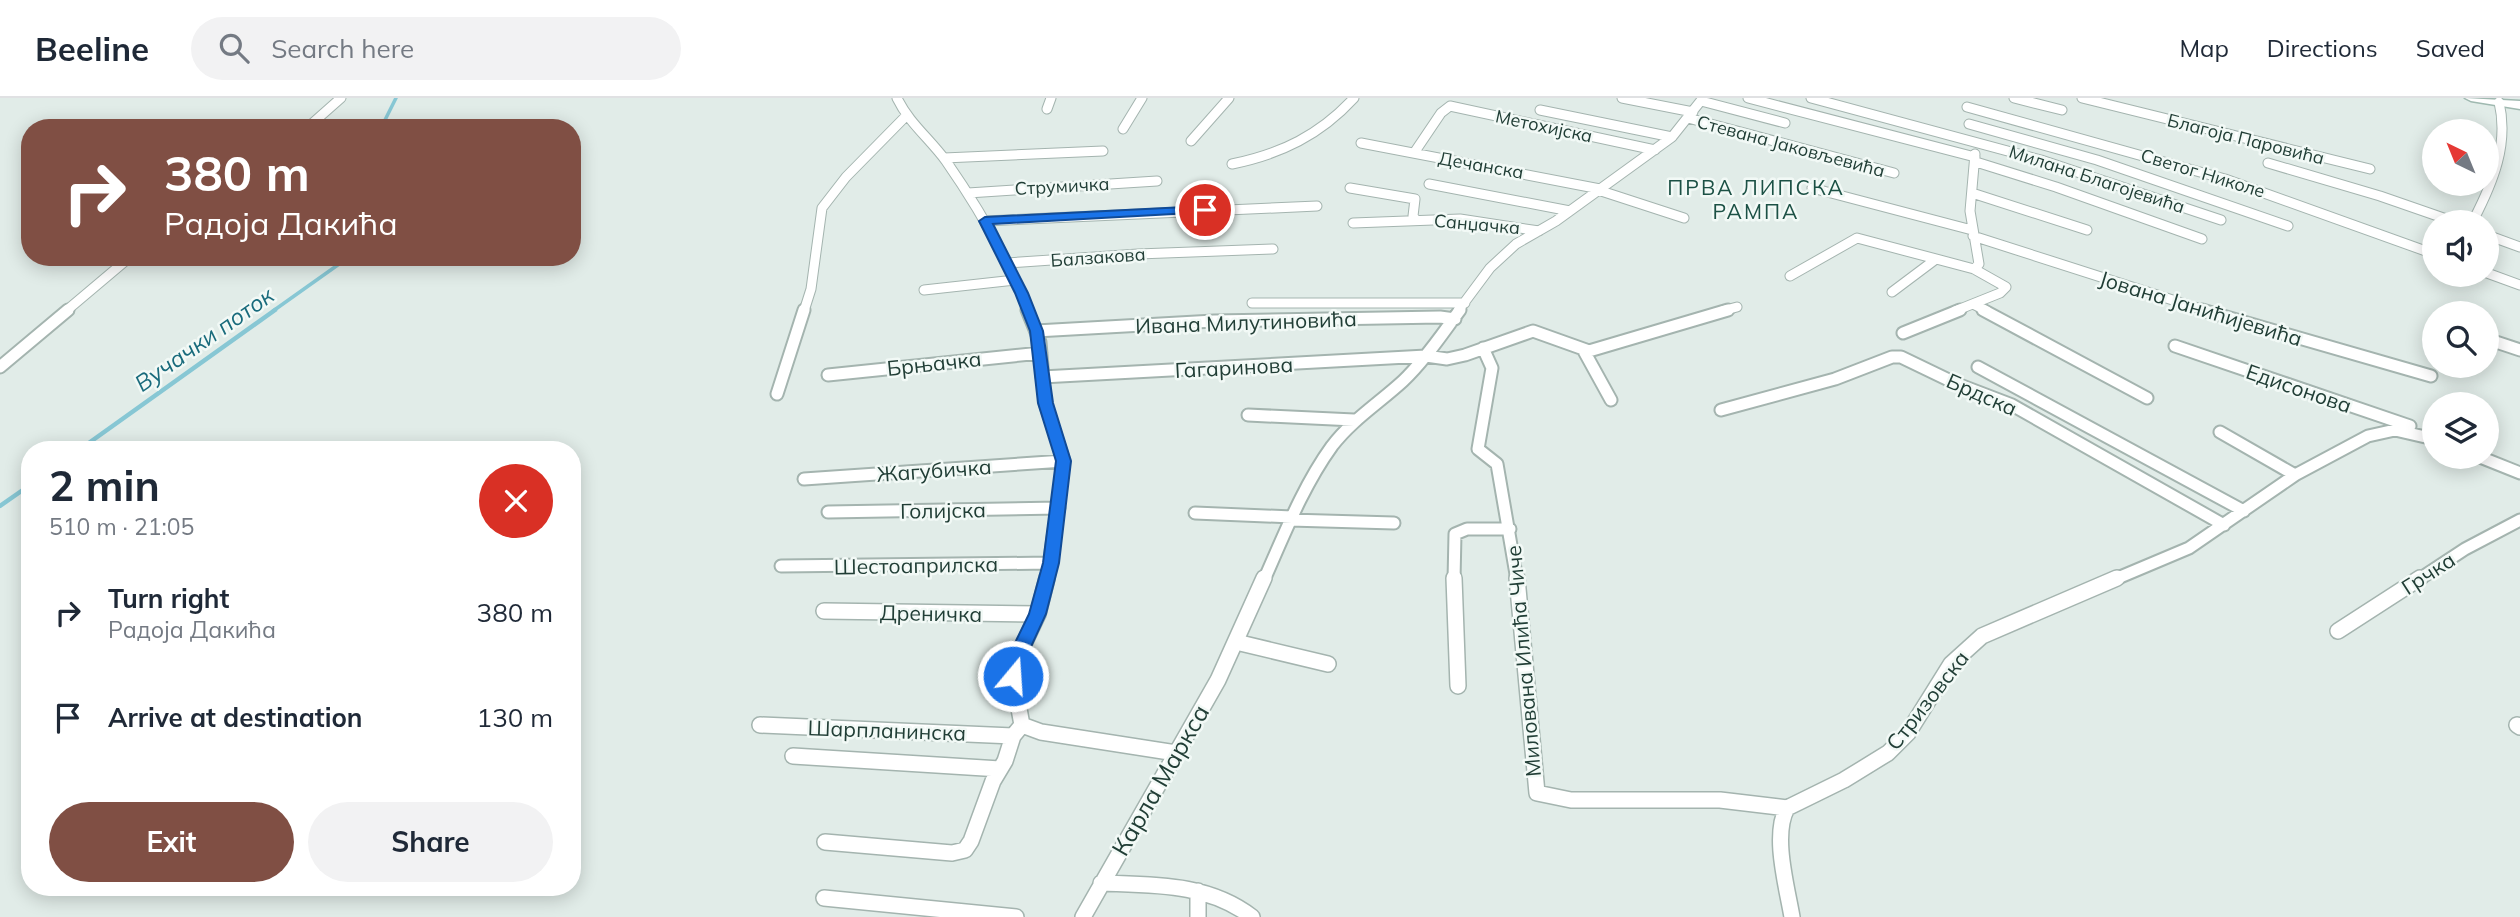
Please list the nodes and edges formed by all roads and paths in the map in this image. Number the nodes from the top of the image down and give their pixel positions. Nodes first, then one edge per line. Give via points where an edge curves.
1 (341, 98) edge
2 (897, 98) edge
3 (1051, 98) edge
4 (1142, 98) edge
5 (1229, 98) edge
6 (1354, 98) edge
7 (1622, 98) edge
8 (1748, 98) edge
9 (1811, 98) edge
10 (2014, 98) edge
11 (2081, 98) edge
12 (2471, 98) edge
13 (1702, 99) edge
14 (2499, 102) junction
15 (1967, 103) edge
16 (2520, 105) edge
17 (1047, 108) dead end
18 (1540, 110) dead end
19 (2062, 110) dead end
20 (1691, 115) junction
21 (906, 116) junction
22 (317, 119) edge
23 (1784, 123) dead end
24 (1969, 124) junction
25 (1123, 129) dead end
26 (1672, 137) junction
27 (1973, 140) junction
28 (1191, 141) dead end
29 (1361, 142) dead end
30 (1656, 150) junction
31 (1103, 151) dead end
32 (1414, 153) junction
33 (944, 158) junction
34 (1976, 160) junction
35 (2268, 163) dead end
36 (1232, 164) dead end
37 (2370, 169) dead end
38 (1894, 173) dead end
39 (1157, 181) dead end
40 (1429, 184) dead end
41 (1350, 188) dead end
42 (1812, 188) dead end
43 (1599, 190) junction
44 (968, 193) junction
45 (1972, 193) junction
46 (1317, 206) dead end
47 (2422, 210) edge
48 (2479, 210) edge
49 (1570, 211) junction
50 (1684, 218) dead end
51 (1416, 220) junction
52 (2221, 220) dead end
53 (985, 221) junction
54 (1353, 223) dead end
55 (2288, 226) dead end
56 (2087, 230) dead end
57 (1539, 231) junction
58 (1972, 233) junction
59 (2202, 239) dead end
60 (2499, 239) edge
61 (2520, 247) edge
62 (1273, 249) dead end
63 (2422, 250) edge
64 (1937, 259) junction
65 (1007, 263) junction
66 (119, 266) edge
67 (1974, 269) junction
68 (1790, 276) dead end
69 (2499, 277) edge
70 (1016, 280) junction
71 (2520, 285) edge
72 (924, 290) dead end
73 (1892, 292) dead end
74 (1252, 303) dead end
75 (1465, 303) junction
76 (1973, 304) junction
77 (1737, 307) dead end
78 (1455, 319) junction
79 (1036, 331) junction
80 (1903, 333) dead end
81 (2499, 342) edge
82 (2175, 346) dead end
83 (1483, 348) junction
84 (2520, 350) edge
85 (1584, 351) junction
86 (1041, 352) junction
87 (1426, 356) junction
88 (0, 367) edge
89 (1978, 367) dead end
90 (2422, 373) edge
91 (828, 375) dead end
92 (1042, 377) junction
93 (777, 394) dead end
94 (2147, 398) dead end
95 (1611, 400) dead end
96 (1721, 410) dead end
97 (1248, 415) dead end
98 (1354, 421) junction
99 (2220, 432) dead end
100 (2422, 434) edge
101 (2422, 436) edge
102 (1064, 461) junction
103 (2499, 465) edge
104 (2520, 473) edge
105 (2295, 475) junction
106 (804, 479) dead end
107 (1059, 508) junction
108 (2244, 511) junction
109 (828, 512) dead end
110 (1195, 513) dead end
111 (1291, 518) junction
112 (2520, 520) edge
113 (1394, 523) dead end
114 (2224, 525) junction
115 (1510, 529) junction
116 (1051, 563) junction
117 (781, 566) dead end
118 (824, 611) dead end
119 (1038, 614) junction
120 (2338, 631) dead end
121 (1236, 642) junction
122 (1328, 664) dead end
123 (1458, 686) dead end
124 (760, 725) dead end
125 (1018, 730) junction
126 (1176, 753) junction
127 (793, 756) dead end
128 (1000, 769) junction
129 (1787, 808) junction
130 (825, 842) dead end
131 (1101, 883) junction
132 (1198, 891) junction
133 (824, 898) dead end
134 (1016, 917) edge
135 (1083, 917) edge
136 (1198, 917) edge
137 (1252, 917) edge
138 (1792, 917) edge

1 - 22 street
2 - 21 street
3 - 17 street
4 - 25 street
5 - 28 street
6 - 36 street via 1331,123 1297,144
7 - 20 street
8 - 34 street
9 - 27 street, Милана Благојевића
10 - 19 street
11 - 37 street, Благоја Паровића
12 - 14 main road
13 - 20 street, Карла Маркса
13 - 23 street, Карла Маркса
14 - 16 main road
14 - 48 street via 2499,160
15 - 24 street
15 - 63 street, Светог Николе via 2225,178
18 - 26 street
20 - 26 street, Карла Маркса
20 - 38 street, Стевана Јаковљевића
21 - 33 street
21 - 93 street via 822,208 811,289
24 - 27 street
24 - 55 street via 2097,160
26 - 30 street, Карла Маркса
27 - 34 street
27 - 52 street, Милана Благојевића
29 - 32 street, Дечанска
30 - 32 street, Метохијска via 1450,106
30 - 43 street, Карла Маркса
31 - 33 street
32 - 43 street, Дечанска
33 - 44 street
34 - 45 street
34 - 59 street
35 - 47 street
39 - 44 street, Струмичка
40 - 49 street
41 - 51 street, Санџачка via 1413,198
42 - 58 street, Јована Јанићијевића
43 - 49 street, Карла Маркса
43 - 50 street
44 - 53 street
45 - 56 street
45 - 58 street
46 - 53 street
49 - 57 street, Карла Маркса
51 - 54 street, Санџачка
51 - 57 street, Санџачка via 1460,219
53 - 65 street
57 - 75 street, Карла Маркса via 1490,268
58 - 67 street via 1979,264
58 - 90 street, Јована Јанићијевића via 2157,296
60 - 61 street
62 - 65 street, Балзакова
64 - 67 street
64 - 68 street via 1857,238
64 - 73 street
65 - 70 street
66 - 88 street
67 - 76 street via 2006,287
69 - 71 street
70 - 72 street
70 - 79 street
74 - 75 street
75 - 78 street, Карла Маркса
76 - 80 street
76 - 94 street
77 - 85 street
78 - 79 street, Ивана Милутиновића via 1214,321
78 - 87 street, Карла Маркса
79 - 86 street
81 - 84 street
82 - 100 street, Едисонова via 2393,420
83 - 85 street via 1537,331
83 - 87 street via 1447,359
83 - 115 street, Милована Илића Чиче via 1492,368 1478,449 1497,462
85 - 95 street
86 - 91 street, Брњачка
86 - 92 street
87 - 92 street, Гагаринова
87 - 98 street, Карла Маркса
89 - 108 street
92 - 102 street via 1045,403
96 - 114 street, Брдска via 1901,357 2012,405
97 - 98 street
98 - 111 street, Карла Маркса via 1331,448
99 - 105 street
101 - 105 street, Стризовска via 2380,432
102 - 106 street, Жагубичка
102 - 107 street
103 - 104 street
105 - 108 street, Стризовска
107 - 109 street, Голијска
107 - 116 street
108 - 114 street, Стризовска
110 - 111 street
111 - 113 street
111 - 121 street, Карла Маркса
112 - 120 street, Грчка via 2465,549
114 - 129 street, Стризовска via 2189,548 1982,636 1951,664 1908,733 1888,752
115 - 123 street, Милована Илића Чиче via 1467,529 1453,539
115 - 129 street, Милована Илића Чиче via 1537,793 1585,800 1752,801
116 - 117 street, Шестоаприлска
116 - 119 street
118 - 119 street, Дреничка
119 - 125 street via 1014,665
121 - 122 street
121 - 126 street, Карла Маркса
124 - 125 street, Шарпланинска
125 - 126 street, Шарпланинска
125 - 128 street
126 - 131 street, Карла Маркса
127 - 128 street
128 - 130 street via 965,850 952,853
129 - 138 street via 1780,836
131 - 132 street
131 - 135 street, Карла Маркса
132 - 136 street
132 - 137 street via 1231,900
133 - 134 street

